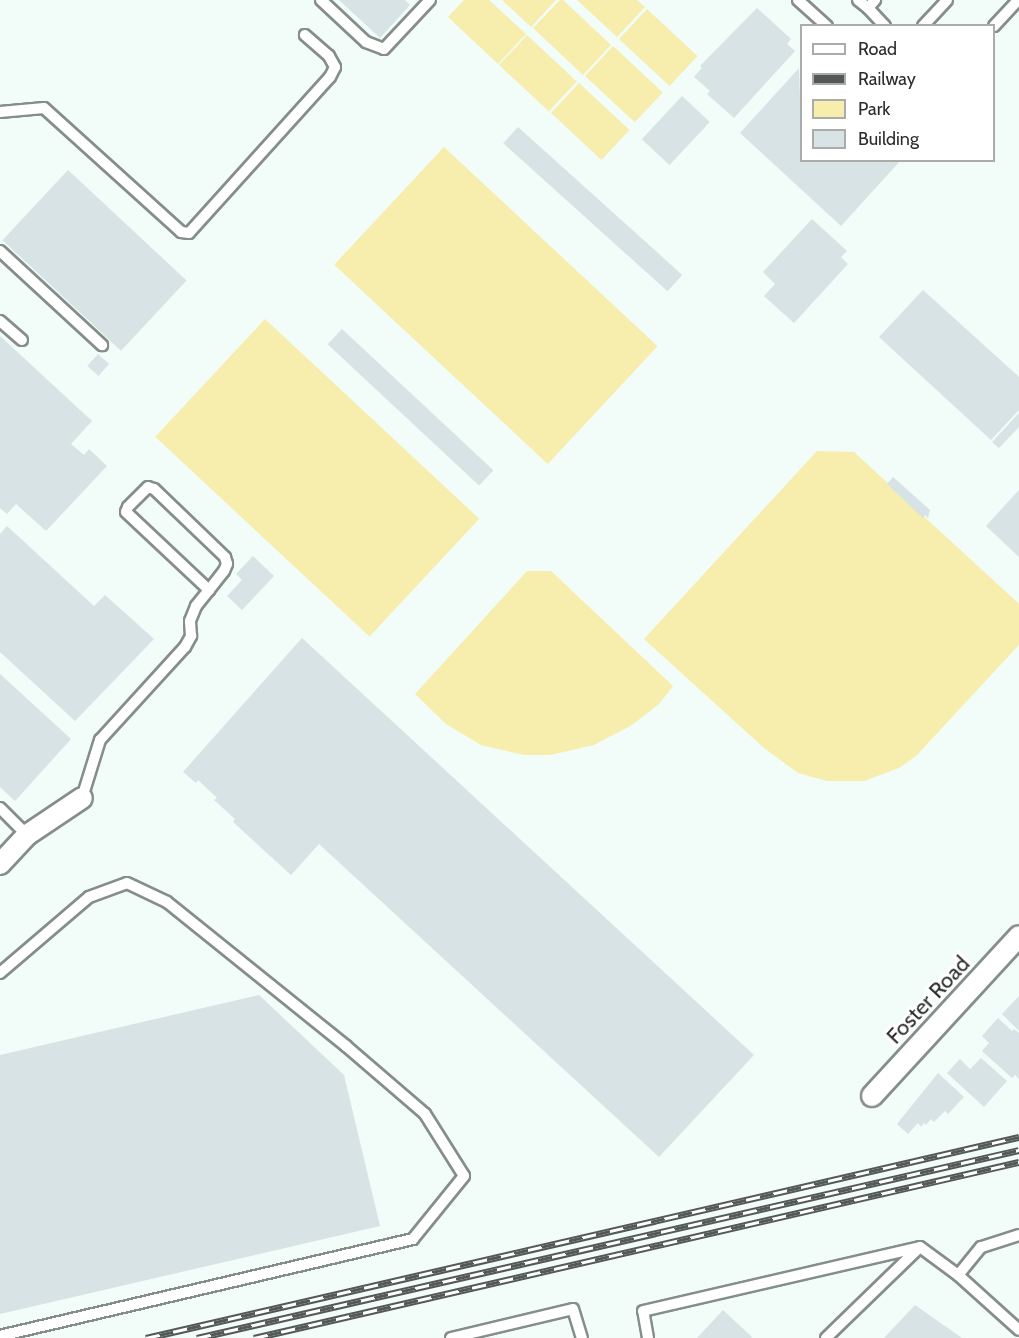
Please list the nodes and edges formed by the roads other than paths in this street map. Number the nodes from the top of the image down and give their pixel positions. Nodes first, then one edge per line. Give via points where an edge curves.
1 (321, 0) edge
2 (429, 0) edge
3 (798, 0) edge
4 (858, 0) edge
5 (947, 0) edge
6 (1018, 0) edge
7 (872, 4) edge
8 (824, 24) edge
9 (884, 24) edge
10 (925, 24) edge
11 (995, 24) edge
12 (305, 35) dead end
13 (0, 112) edge
14 (0, 251) edge
15 (0, 321) edge
16 (22, 340) dead end
17 (102, 345) dead end
18 (209, 590) junction
19 (82, 798) joint
20 (0, 807) edge
21 (27, 835) junction
22 (0, 864) edge
23 (1019, 936) edge
24 (0, 973) edge
25 (872, 1096) dead end
26 (1019, 1235) edge
27 (920, 1247) junction
28 (958, 1275) junction
29 (1019, 1330) edge
30 (0, 1336) edge
31 (450, 1338) edge
32 (582, 1338) edge
33 (648, 1338) edge
34 (826, 1338) edge

1 - 2 lane via 366,42 384,49
3 - 8 lane
4 - 7 lane
5 - 10 lane
6 - 11 lane
7 - 9 lane
12 - 13 lane via 332,61 335,67 330,77 189,233 181,232 44,108
14 - 17 lane
15 - 16 lane
18 - 18 lane via 224,571 225,557 148,487 126,512
18 - 19 lane via 196,606 185,647 99,740
19 - 21 street
20 - 21 lane
21 - 22 street
23 - 25 street, Foster Road
24 - 30 lane via 89,897 127,883 167,902 425,1114 464,1176 413,1239
26 - 28 lane via 981,1247
27 - 28 lane
27 - 33 lane via 643,1311
27 - 34 lane
28 - 29 lane
31 - 32 lane via 573,1309

